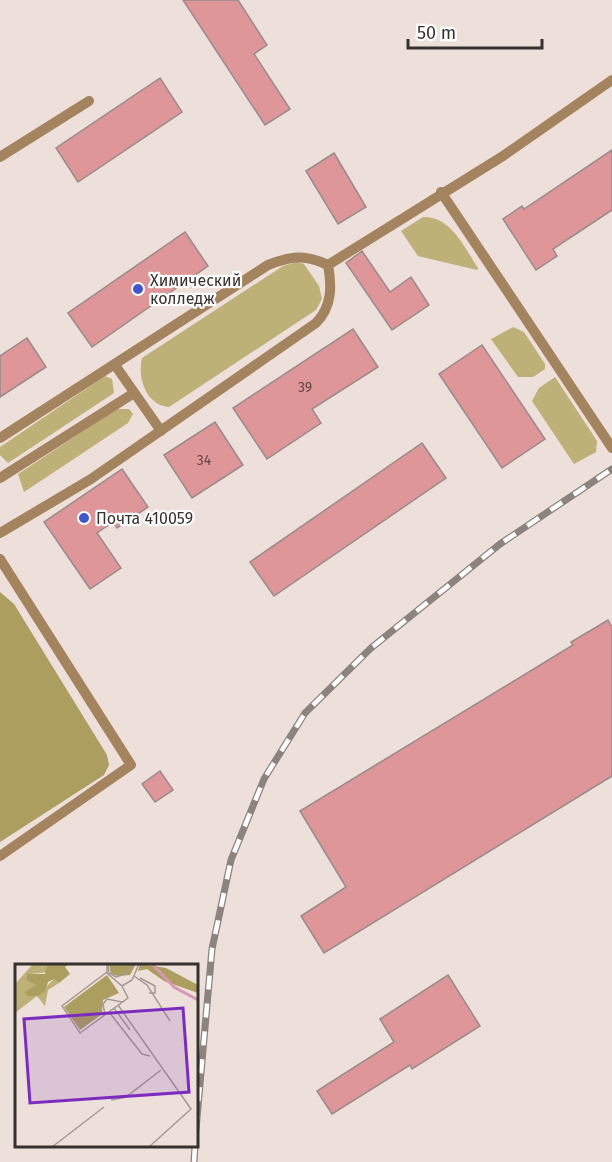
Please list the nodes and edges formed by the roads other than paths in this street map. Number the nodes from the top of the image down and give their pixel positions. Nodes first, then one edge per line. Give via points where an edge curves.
1 (612, 80) edge
2 (89, 101) dead end
3 (0, 156) edge
4 (441, 192) junction
5 (328, 265) junction
6 (115, 365) junction
7 (134, 393) junction
8 (161, 431) junction
9 (0, 438) edge
10 (612, 447) edge
11 (0, 478) edge
12 (0, 532) edge
13 (2, 566) edge
14 (0, 856) edge

1 - 4 lane via 503,156
2 - 3 lane
4 - 5 lane
4 - 10 lane
5 - 6 lane via 298,256 268,265
5 - 8 lane via 331,282 323,316
6 - 7 lane
6 - 9 lane
7 - 8 lane
7 - 11 lane
8 - 12 lane
13 - 14 lane via 131,765

